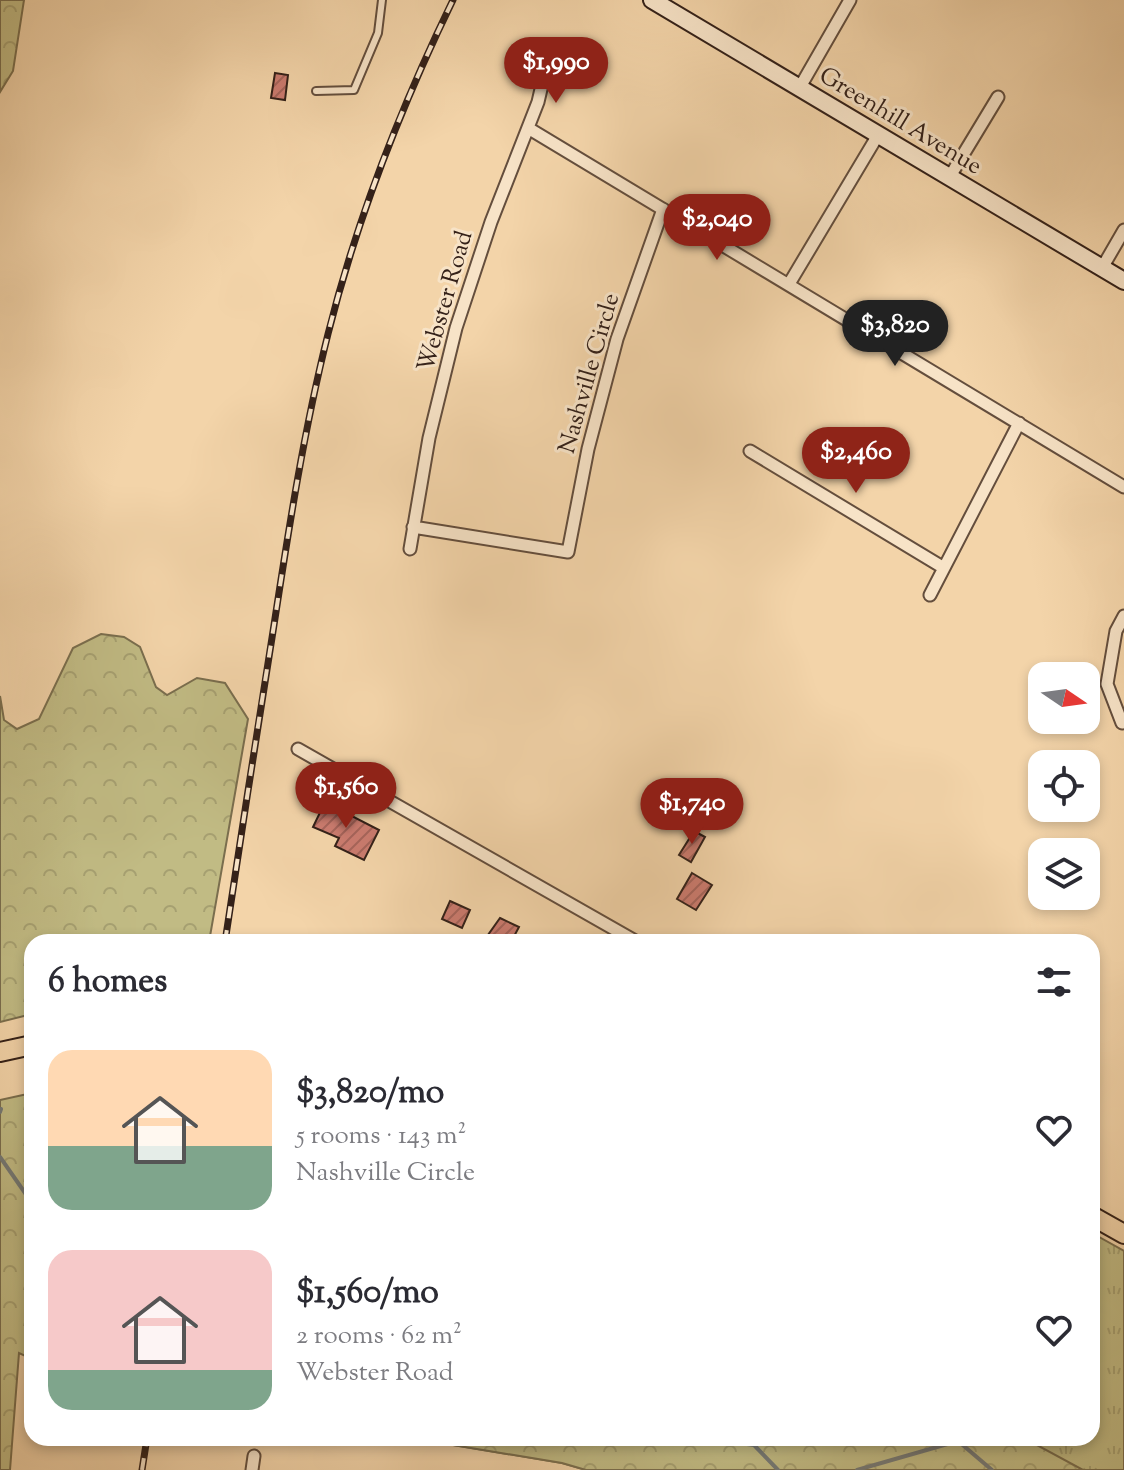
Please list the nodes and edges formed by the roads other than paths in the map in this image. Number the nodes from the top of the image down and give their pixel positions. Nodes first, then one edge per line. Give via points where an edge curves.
1 (382, 0) edge
2 (652, 0) edge
3 (850, 0) edge
4 (545, 72) dead end
5 (800, 87) junction
6 (316, 91) dead end
7 (998, 97) dead end
8 (528, 128) junction
9 (878, 135) junction
10 (949, 178) junction
11 (663, 209) junction
12 (1124, 230) edge
13 (1102, 268) junction
14 (1124, 281) edge
15 (789, 284) junction
16 (1019, 423) junction
17 (750, 451) dead end
18 (1124, 487) edge
19 (413, 527) junction
20 (410, 549) dead end
21 (944, 568) junction
22 (930, 595) dead end
23 (1124, 616) edge
24 (1122, 723) dead end
25 (298, 749) dead end
26 (623, 934) edge
27 (24, 1047) edge
28 (0, 1052) edge
29 (1100, 1220) edge
30 (1124, 1234) edge
31 (254, 1456) dead end
32 (252, 1470) edge

1 - 6 lane via 378,33 354,90
2 - 5 street, Greenhill Avenue
3 - 5 street
4 - 8 street, Webster Road
5 - 9 street, Greenhill Avenue
7 - 10 street
8 - 11 street
8 - 19 street, Webster Road via 456,328
9 - 10 street, Greenhill Avenue
9 - 15 street
10 - 13 street, Greenhill Avenue
11 - 15 street
11 - 19 street, Nashville Circle via 617,339 568,552
12 - 13 street
13 - 14 street, Greenhill Avenue
15 - 16 street
16 - 18 street
16 - 21 street
17 - 21 street
19 - 20 street, Webster Road
21 - 22 street
23 - 24 street via 1116,631 1107,684
25 - 26 street
27 - 28 main road
29 - 30 main road
31 - 32 street

